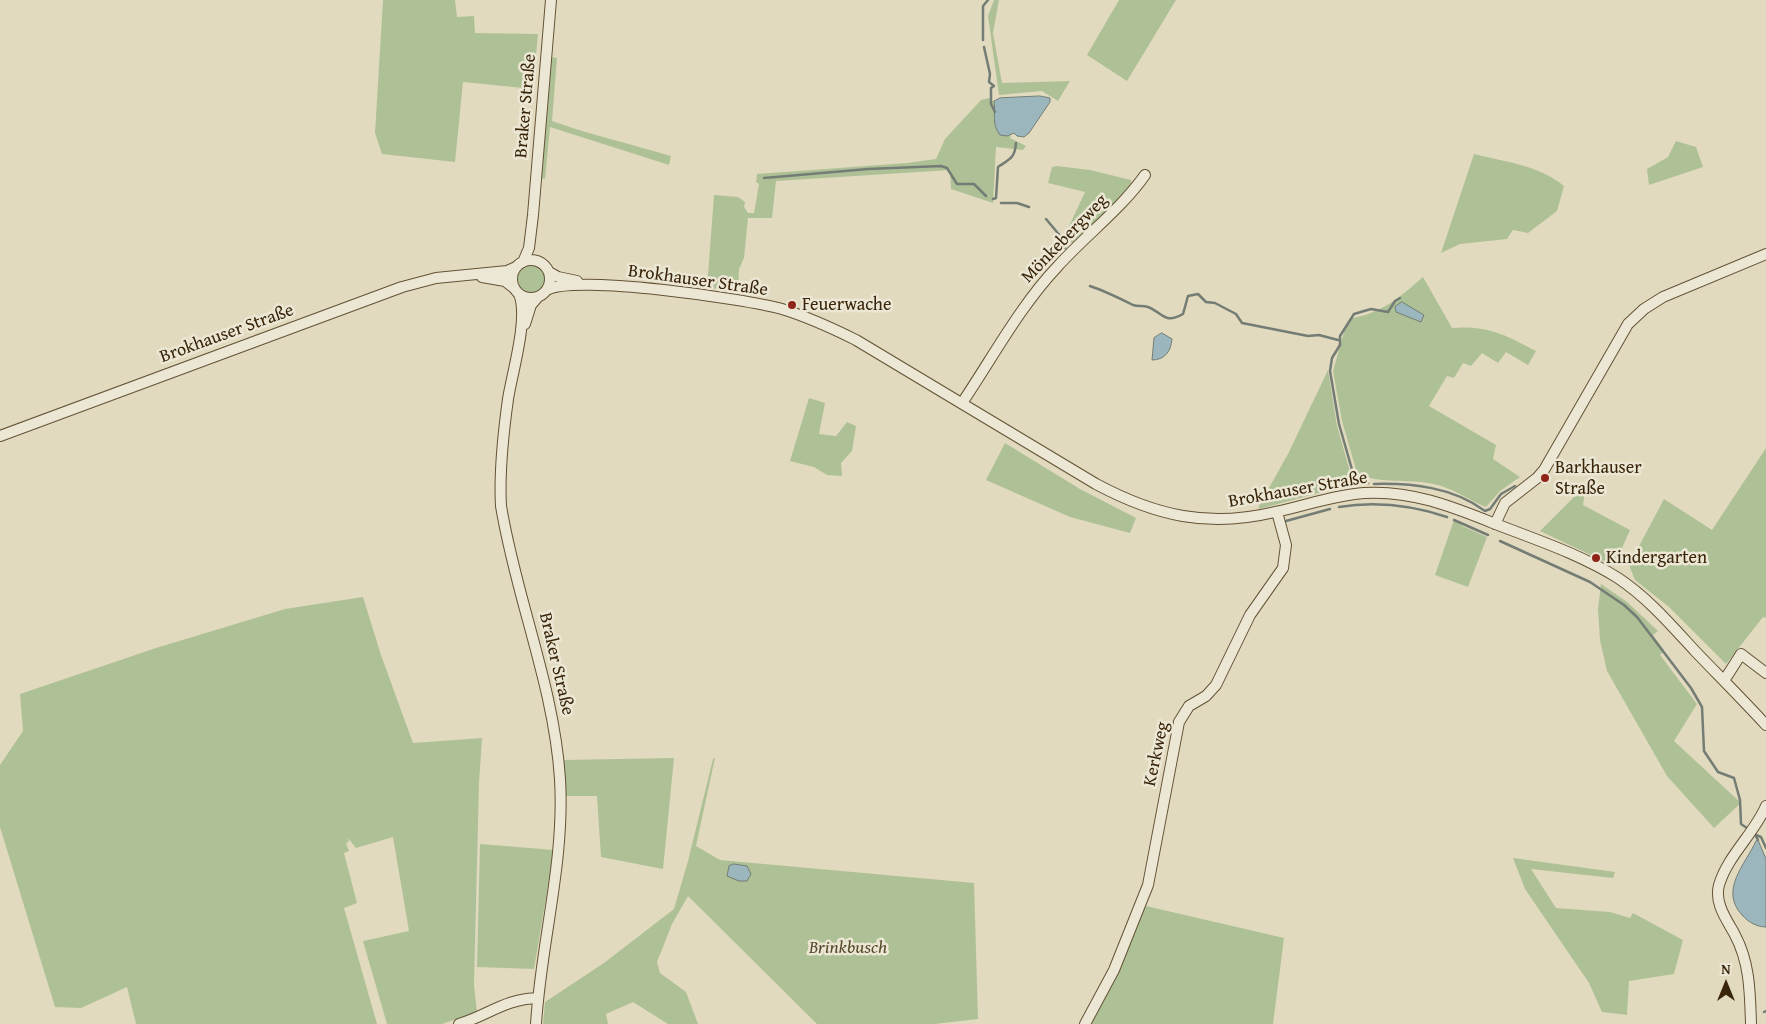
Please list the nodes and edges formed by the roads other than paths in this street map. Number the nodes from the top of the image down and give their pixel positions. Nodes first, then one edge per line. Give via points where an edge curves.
1 (551, 0) edge
2 (1145, 175) dead end
3 (533, 215) junction
4 (1766, 254) edge
5 (541, 262) junction
6 (520, 265) junction
7 (549, 272) junction
8 (469, 275) junction
9 (603, 285) junction
10 (547, 290) junction
11 (517, 291) junction
12 (537, 298) junction
13 (519, 341) junction
14 (962, 403) junction
15 (0, 436) edge
16 (1277, 512) junction
17 (1495, 524) junction
18 (1766, 673) edge
19 (1722, 679) junction
20 (1766, 725) edge
21 (1766, 806) edge
22 (1764, 818) edge
23 (538, 998) junction
24 (459, 1024) edge
25 (536, 1024) edge
26 (1085, 1024) edge
27 (1752, 1024) edge

1 - 3 street, Braker Straße
2 - 14 street, Mönkebergweg via 1135,190 1058,266 1033,296
3 - 5 street, Braker Straße via 536,253
3 - 6 street, Braker Straße via 528,248
4 - 17 street via 1663,297 1628,324 1544,470 1505,503
5 - 6 street via 535,260
5 - 7 street
6 - 8 street, Brokhauser Straße via 507,271
6 - 11 street via 512,277
7 - 9 street, Brokhauser Straße via 558,277
7 - 10 street
8 - 11 street, Brokhauser Straße via 501,280
8 - 15 street, Brokhauser Straße via 436,278 402,287
9 - 10 street, Brokhauser Straße via 557,286
9 - 14 street, Brokhauser Straße via 739,300 794,313 848,336
10 - 12 street
11 - 12 street
11 - 13 street, Braker Straße via 522,304
12 - 13 street, Braker Straße via 531,305
13 - 23 street, Braker Straße via 503,446 501,506 550,709 560,793 558,858
14 - 16 street, Brokhauser Straße via 1096,484 1148,508 1198,520 1237,520
16 - 17 street, Brokhauser Straße via 1333,497 1383,493 1440,502
16 - 26 street, Kerkweg via 1286,545 1285,562 1250,615 1216,685 1206,696 1189,706 1179,722 1148,885 1114,970
17 - 19 street, Brokhauser Straße via 1587,561 1619,579 1653,606
18 - 19 street via 1741,654
19 - 20 street, Brokhauser Straße
21 - 22 street
22 - 27 street via 1727,866 1718,892 1721,908 1747,966
23 - 24 street via 505,1003
23 - 25 street, Braker Straße

